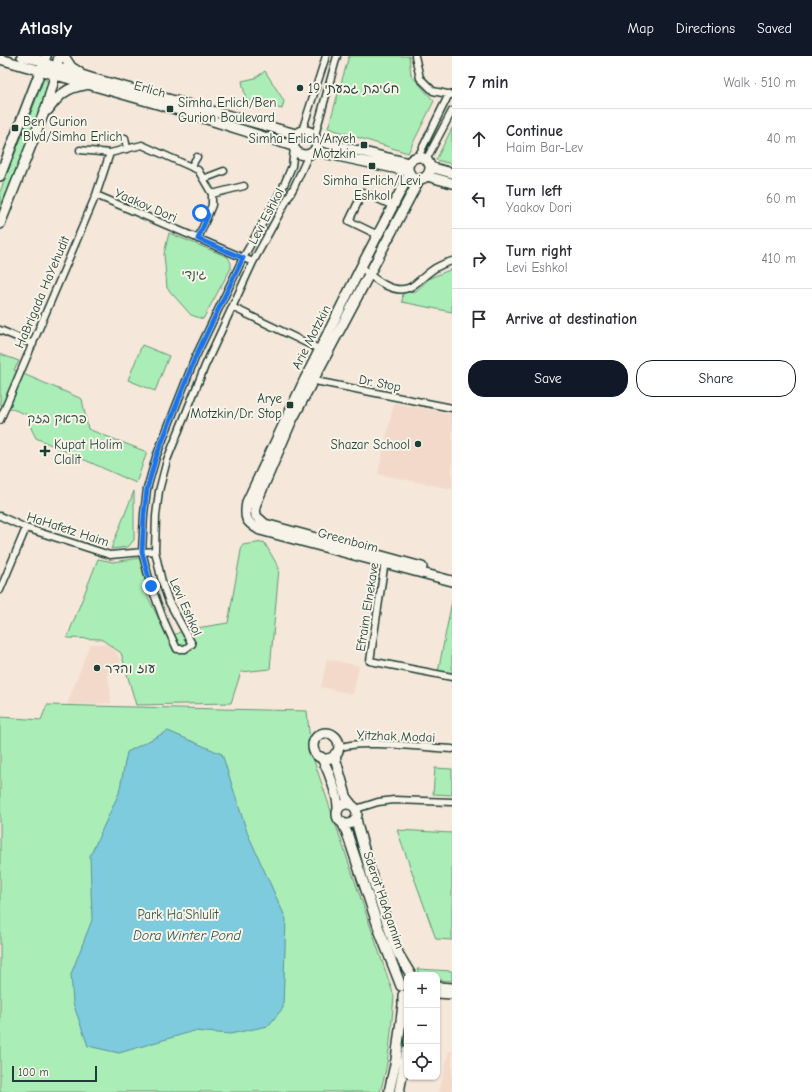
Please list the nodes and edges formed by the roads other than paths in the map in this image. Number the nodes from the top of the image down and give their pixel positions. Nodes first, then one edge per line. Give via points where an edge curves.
1 (22, 56) edge
2 (59, 56) edge
3 (64, 56) edge
4 (326, 56) edge
5 (337, 56) edge
6 (415, 56) edge
7 (0, 59) edge
8 (43, 64) edge
9 (18, 65) junction
10 (56, 72) junction
11 (90, 82) junction
12 (34, 90) junction
13 (450, 95) edge
14 (452, 111) edge
15 (42, 117) junction
16 (299, 132) junction
17 (125, 138) dead end
18 (316, 138) junction
19 (294, 148) junction
20 (127, 149) junction
21 (80, 150) dead end
22 (176, 152) dead end
23 (110, 153) junction
24 (312, 153) junction
25 (197, 157) dead end
26 (172, 158) junction
27 (191, 167) junction
28 (424, 168) junction
29 (224, 170) dead end
30 (409, 170) junction
31 (452, 173) edge
32 (0, 176) edge
33 (204, 179) junction
34 (452, 183) edge
35 (244, 186) dead end
36 (212, 194) junction
37 (96, 195) junction
38 (212, 205) junction
39 (220, 205) dead end
40 (393, 206) junction
41 (201, 213) dead end
42 (208, 215) junction
43 (0, 224) edge
44 (204, 224) junction
45 (212, 226) dead end
46 (378, 235) junction
47 (198, 239) junction
48 (243, 258) junction
49 (452, 261) edge
50 (253, 262) junction
51 (361, 267) junction
52 (370, 275) junction
53 (232, 307) junction
54 (0, 330) edge
55 (33, 344) junction
56 (324, 351) junction
57 (309, 380) junction
58 (452, 408) edge
59 (0, 420) edge
60 (245, 514) joint
61 (0, 516) edge
62 (256, 516) joint
63 (26, 528) junction
64 (155, 551) junction
65 (142, 552) junction
66 (386, 560) junction
67 (452, 575) edge
68 (452, 581) edge
69 (0, 590) edge
70 (452, 677) edge
71 (452, 749) edge
72 (337, 751) junction
73 (321, 757) junction
74 (452, 802) edge
75 (338, 809) junction
76 (354, 810) junction
77 (342, 822) junction
78 (409, 972) edge
79 (404, 980) edge
80 (440, 987) edge
81 (452, 988) edge
82 (404, 993) edge
83 (440, 993) edge
84 (452, 994) edge
85 (404, 1066) edge
86 (389, 1092) edge
87 (399, 1092) edge

1 - 8 street, Erlich via 39,60
2 - 10 street
3 - 11 street via 71,67
4 - 16 street
5 - 18 street
6 - 13 street via 420,78 433,91
7 - 9 street, Erlich
8 - 9 street, Erlich
8 - 10 street, Erlich
8 - 12 street
9 - 12 street via 33,75
10 - 11 street, Erlich
10 - 15 street
11 - 15 street via 62,93
11 - 16 street, Erlich
11 - 19 street, Erlich
12 - 32 street
13 - 28 street, Arie Motzkin
14 - 28 street, Arie Motzkin
15 - 43 street
16 - 18 street via 308,130
16 - 19 street via 293,140
17 - 20 street
18 - 24 street via 317,146
18 - 30 street
19 - 24 street via 300,154
19 - 48 street, Levi Eshkol via 292,166 283,187
20 - 23 street
20 - 26 street via 142,145 151,146
21 - 23 street
22 - 26 street
23 - 37 street, HaBrigada HaYehudit
24 - 30 street
24 - 50 street, Levi Eshkol
25 - 27 street
26 - 27 street
27 - 33 street via 198,170
28 - 30 street via 412,178
28 - 30 street via 414,158
28 - 31 street
28 - 34 street
28 - 52 street, Arie Motzkin
29 - 33 street
30 - 40 street, Arie Motzkin
33 - 36 street
35 - 36 street
36 - 38 street
37 - 47 street, Yaakov Dori
37 - 55 street, HaBrigada HaYehudit
38 - 39 street
38 - 42 street
40 - 46 street, Arie Motzkin
40 - 46 street via 363,192 349,221
41 - 42 street
42 - 44 street
44 - 45 street
44 - 47 street
46 - 51 street, Arie Motzkin
47 - 48 street, Yaakov Dori
48 - 50 street, Yaakov Dori
48 - 65 street, Levi Eshkol via 195,358 156,457 147,489
49 - 52 street via 428,272 414,286 404,289 391,288
50 - 53 street, Levi Eshkol
51 - 52 street
51 - 56 street, Arie Motzkin
52 - 56 street, Arie Motzkin
53 - 56 street
53 - 64 street, Levi Eshkol via 167,460 159,497
54 - 55 street
55 - 59 street, HaBrigada HaYehudit
56 - 57 street, Arie Motzkin
57 - 58 street, Dr. Stop
57 - 60 street, Arie Motzkin via 247,502
57 - 62 street, Arie Motzkin via 255,506
60 - 66 street, Greenboim via 249,524 260,530
61 - 63 street, HaHafetz Haim
62 - 66 street, Greenboim via 265,524
63 - 65 street, HaHafetz Haim via 110,555
63 - 69 street
64 - 65 street, HaHafetz Haim
64 - 65 street, Levi Eshkol via 169,602 192,644 185,649 177,649 164,621
66 - 67 street, Greenboim
66 - 68 street, Greenboim
66 - 70 street, Efraim Elnekave via 370,661
71 - 72 street, Yitzhak Modai via 373,744 349,745
72 - 73 street via 331,758
72 - 73 street via 339,744 335,736 328,733 320,734 314,746 316,753
72 - 76 street, Sderot HaAgamim via 336,761
73 - 75 street via 338,802
74 - 76 street via 394,800
75 - 76 street via 344,804
75 - 77 street via 337,815
76 - 77 street via 350,823
76 - 78 street, Sderot HaAgamim via 371,874 394,942
77 - 82 street, Sderot HaAgamim
79 - 82 street
80 - 81 street
82 - 86 street, Sderot HaAgamim via 396,1060
83 - 84 street
85 - 87 street

